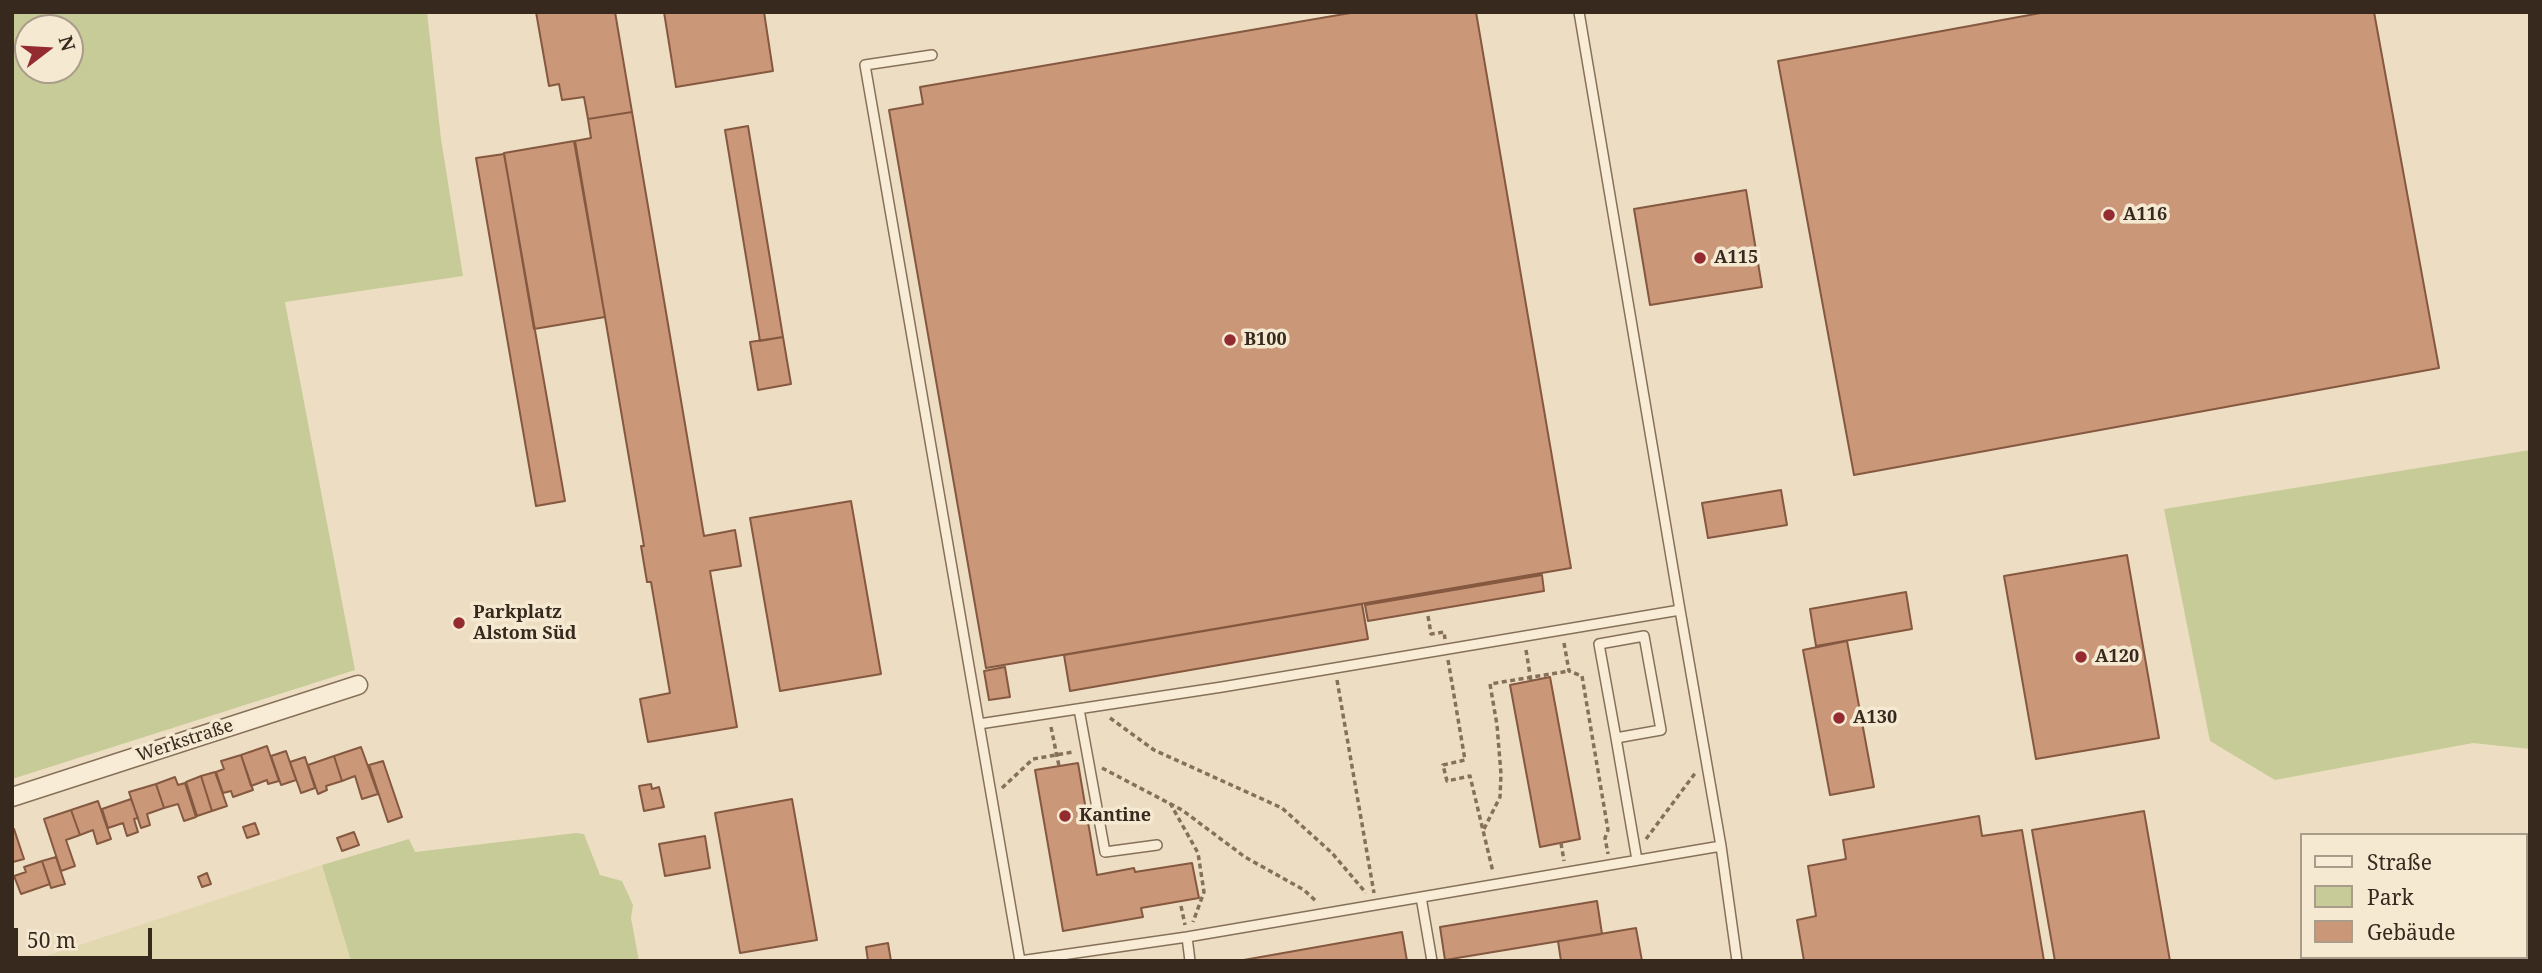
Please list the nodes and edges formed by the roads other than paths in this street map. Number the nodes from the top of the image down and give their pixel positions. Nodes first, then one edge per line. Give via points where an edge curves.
1 (1579, 12) edge
2 (932, 55) dead end
3 (1680, 610) junction
4 (358, 685) dead end
5 (1079, 709) junction
6 (979, 724) junction
7 (1616, 738) junction
8 (12, 797) edge
9 (1157, 845) dead end
10 (1721, 846) junction
11 (1636, 856) junction
12 (1421, 897) junction
13 (1187, 937) junction
14 (1190, 961) edge
15 (1432, 961) edge
16 (1738, 961) edge

1 - 3 lane
2 - 6 lane via 865,65
3 - 5 lane
3 - 10 lane
4 - 8 street, Werkstraße
5 - 6 lane
5 - 9 lane via 1105,852
6 - 13 lane via 1020,961
7 - 7 lane via 1661,730 1644,636 1599,644
7 - 11 lane
10 - 11 lane
10 - 16 lane
11 - 12 lane via 1610,865
12 - 13 lane
12 - 15 lane
13 - 14 lane

